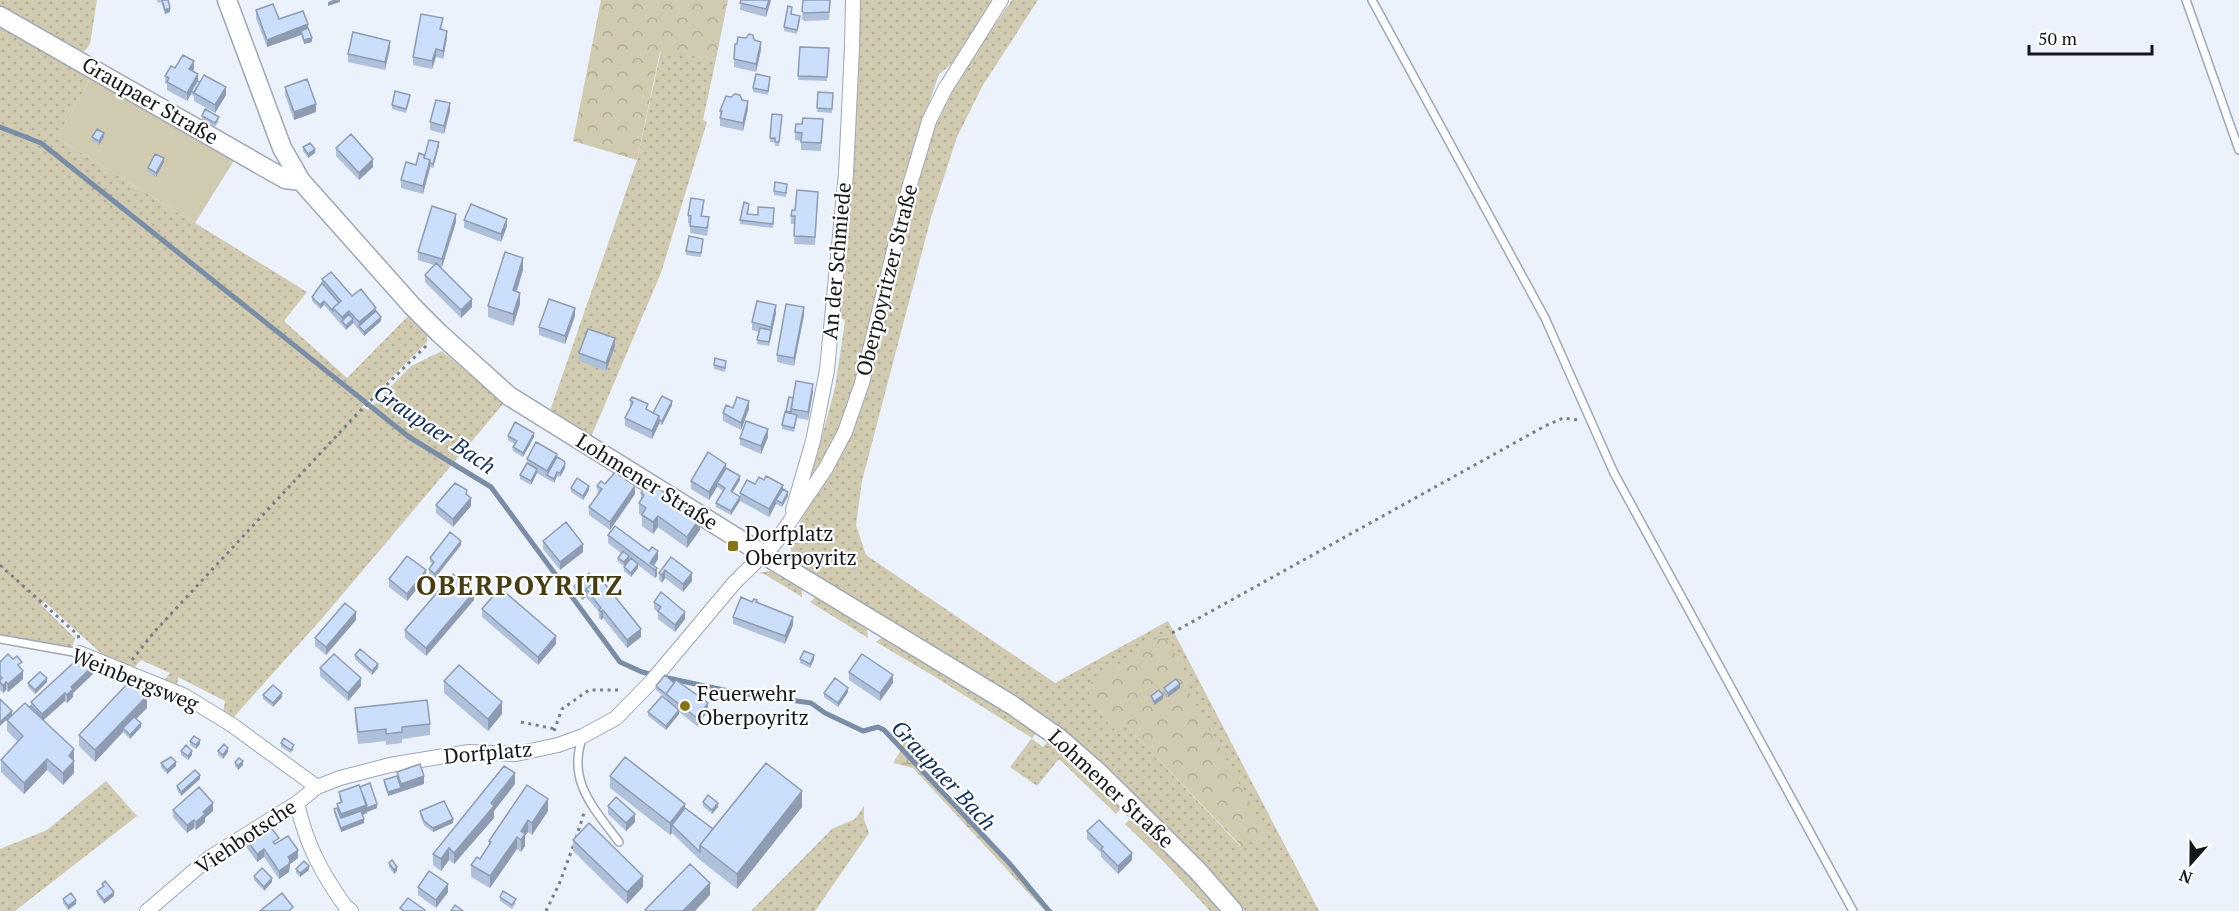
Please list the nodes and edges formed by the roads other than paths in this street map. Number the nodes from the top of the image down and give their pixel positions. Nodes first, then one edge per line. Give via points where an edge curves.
1 (227, 0) edge
2 (853, 0) edge
3 (1001, 0) edge
4 (1372, 0) edge
5 (2186, 0) edge
6 (0, 16) edge
7 (2239, 150) edge
8 (301, 181) junction
9 (791, 518) junction
10 (763, 554) junction
11 (0, 639) edge
12 (82, 654) joint
13 (583, 736) junction
14 (317, 788) junction
15 (297, 803) junction
16 (619, 842) dead end
17 (147, 911) edge
18 (351, 911) edge
19 (1233, 911) edge
20 (1853, 911) edge

1 - 8 main road, Lohmener Straße via 282,148
2 - 9 street, An der Schmiede via 846,173 827,370 813,441
3 - 9 street, Oberpoyritzer Straße via 929,121 862,383 845,432 826,468
4 - 20 lane via 1545,318 1614,473
5 - 7 lane
6 - 8 main road, Graupaer Straße via 285,178
8 - 10 main road, Lohmener Straße via 413,307 509,396
9 - 10 street, Oberpoyritzer Straße
10 - 13 street, Dorfplatz via 616,718
10 - 19 main road, Lohmener Straße via 1012,705 1059,738 1140,813
11 - 12 lane, Weinbergsweg
12 - 14 street, Weinbergsweg via 185,696 232,725
13 - 14 street, Dorfplatz via 516,754 469,752 390,765
13 - 16 lane via 577,765 580,783
14 - 15 street, Viehbotsche
15 - 17 street, Viehbotsche via 209,858
15 - 18 street via 318,866

